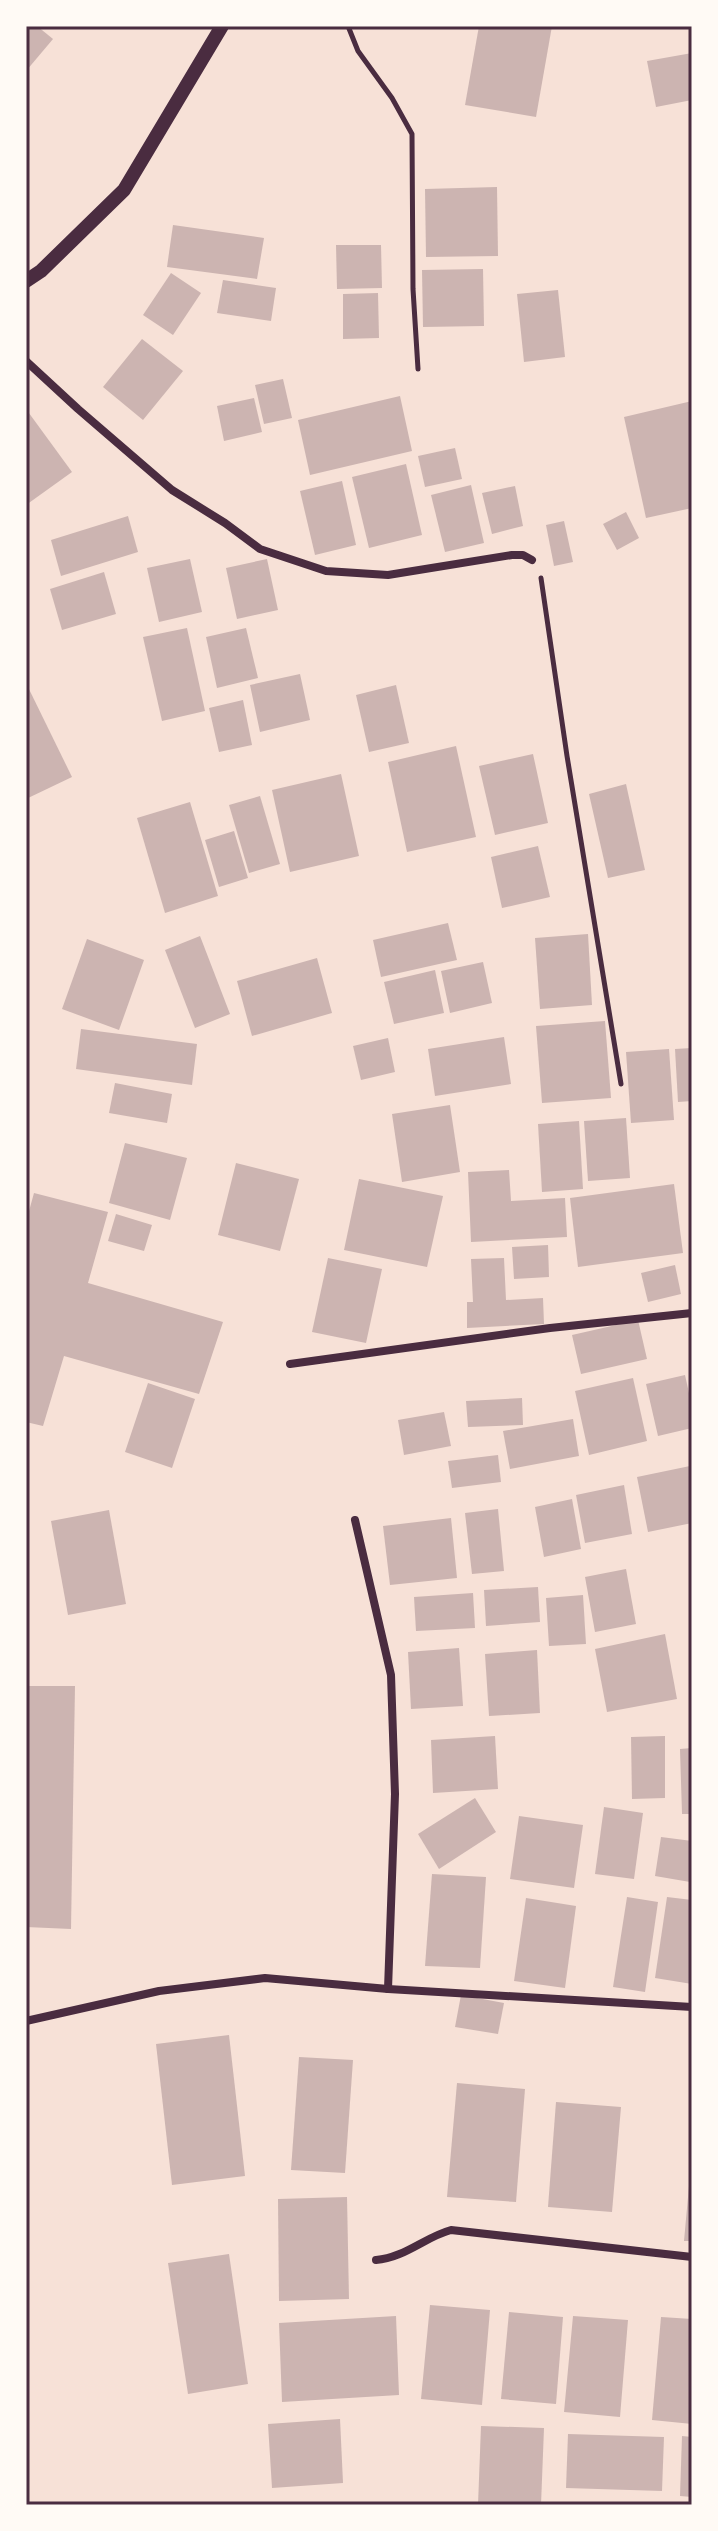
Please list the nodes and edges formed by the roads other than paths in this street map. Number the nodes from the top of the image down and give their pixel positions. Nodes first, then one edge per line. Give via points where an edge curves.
1 (222, 26) edge
2 (26, 281) edge
3 (26, 361) edge
4 (532, 560) road end
5 (692, 1313) edge
6 (290, 1364) dead end
7 (355, 1520) dead end
8 (388, 1989) junction
9 (692, 2007) edge
10 (26, 2021) edge
11 (692, 2257) edge
12 (376, 2260) dead end

1 - 2 street via 124,190
3 - 4 street via 172,490 260,549 326,571 388,575 512,555
5 - 6 street
7 - 8 street via 391,1675 395,1794
8 - 9 street
8 - 10 street via 265,1978 159,1991
11 - 12 street via 451,2230 397,2256

